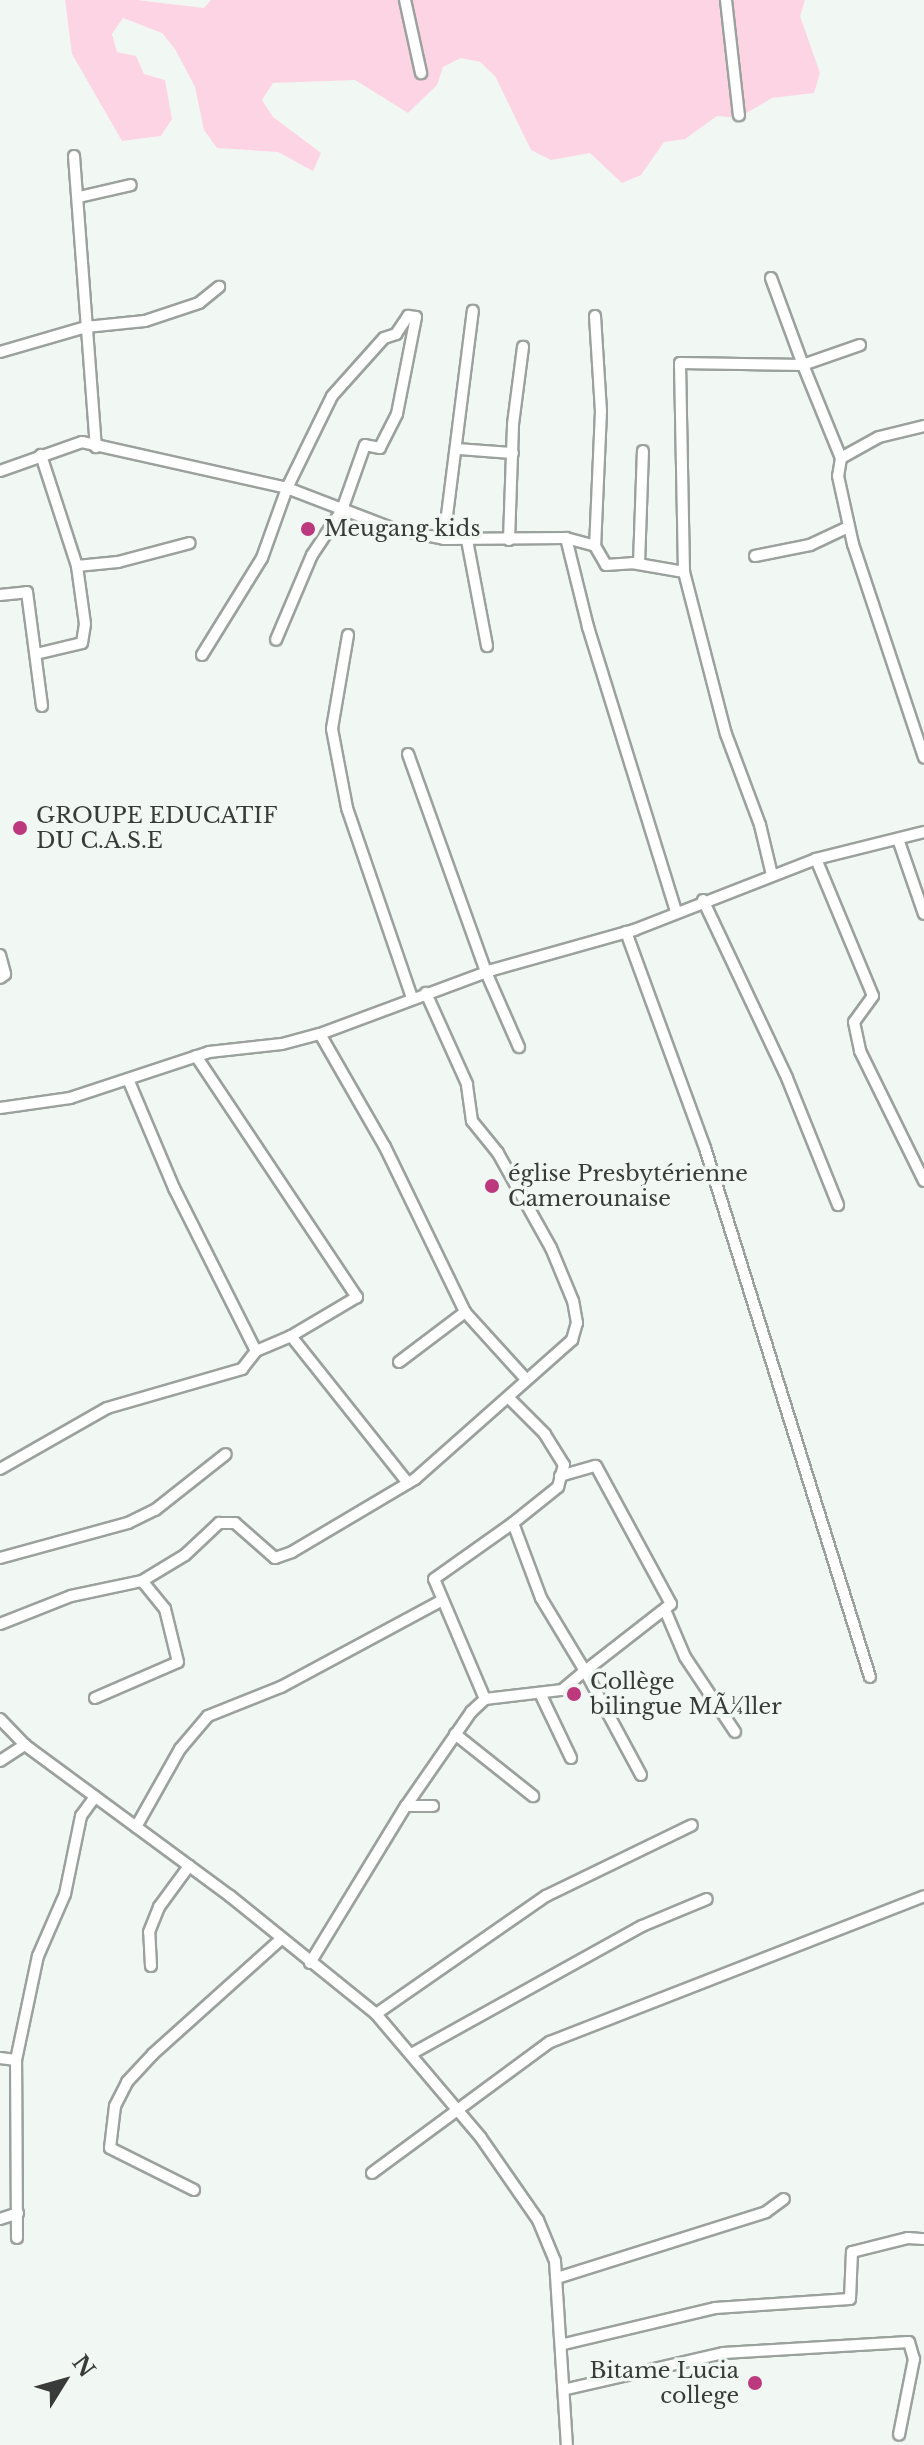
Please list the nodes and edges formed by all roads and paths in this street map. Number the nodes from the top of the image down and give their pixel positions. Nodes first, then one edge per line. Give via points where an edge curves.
1 (405, 0) edge
2 (726, 0) edge
3 (421, 73) dead end
4 (739, 115) dead end
5 (74, 156) dead end
6 (131, 185) dead end
7 (79, 197) junction
8 (771, 278) dead end
9 (219, 287) dead end
10 (473, 311) dead end
11 (595, 316) dead end
12 (86, 327) junction
13 (860, 345) dead end
14 (523, 347) dead end
15 (0, 352) edge
16 (803, 365) junction
17 (924, 426) edge
18 (96, 447) junction
19 (458, 449) junction
20 (643, 451) dead end
21 (513, 453) junction
22 (41, 455) junction
23 (841, 458) junction
24 (0, 471) edge
25 (287, 488) junction
26 (342, 510) junction
27 (848, 527) junction
28 (566, 538) junction
29 (444, 539) junction
30 (467, 540) junction
31 (509, 540) junction
32 (190, 543) dead end
33 (595, 546) junction
34 (755, 556) dead end
35 (639, 564) junction
36 (77, 566) junction
37 (684, 572) junction
38 (0, 595) edge
39 (348, 635) dead end
40 (276, 640) dead end
41 (487, 646) dead end
42 (36, 654) junction
43 (202, 655) dead end
44 (42, 706) dead end
45 (408, 754) dead end
46 (924, 758) edge
47 (924, 832) edge
48 (898, 839) junction
49 (816, 859) junction
50 (772, 875) junction
51 (703, 900) junction
52 (676, 912) junction
53 (924, 914) edge
54 (626, 932) junction
55 (0, 955) edge
56 (486, 972) junction
57 (0, 978) edge
58 (426, 993) junction
59 (412, 998) junction
60 (320, 1034) junction
61 (519, 1047) dead end
62 (196, 1056) junction
63 (128, 1079) junction
64 (0, 1108) edge
65 (924, 1181) edge
66 (838, 1205) dead end
67 (465, 1312) junction
68 (291, 1336) junction
69 (256, 1351) junction
70 (399, 1362) dead end
71 (524, 1377) junction
72 (508, 1397) junction
73 (226, 1454) dead end
74 (0, 1469) edge
75 (560, 1476) junction
76 (408, 1483) junction
77 (513, 1523) junction
78 (0, 1558) edge
79 (142, 1581) junction
80 (441, 1601) junction
81 (665, 1610) junction
82 (0, 1624) edge
83 (585, 1671) junction
84 (870, 1677) dead end
85 (540, 1693) junction
86 (95, 1698) dead end
87 (485, 1699) junction
88 (0, 1719) edge
89 (735, 1732) dead end
90 (455, 1734) junction
91 (25, 1745) junction
92 (571, 1758) dead end
93 (0, 1761) edge
94 (641, 1775) dead end
95 (533, 1796) dead end
96 (95, 1797) junction
97 (406, 1806) junction
98 (433, 1806) dead end
99 (692, 1825) dead end
100 (136, 1827) junction
101 (189, 1866) junction
102 (924, 1896) edge
103 (707, 1899) dead end
104 (281, 1939) junction
105 (310, 1963) junction
106 (151, 1966) dead end
107 (376, 2014) junction
108 (413, 2053) junction
109 (0, 2058) edge
110 (16, 2060) junction
111 (459, 2112) junction
112 (372, 2173) dead end
113 (194, 2190) dead end
114 (784, 2199) dead end
115 (18, 2213) junction
116 (0, 2219) edge
117 (17, 2238) dead end
118 (924, 2239) edge
119 (557, 2278) junction
120 (909, 2342) junction
121 (564, 2344) junction
122 (924, 2344) edge
123 (567, 2389) junction
124 (899, 2435) dead end
125 (567, 2445) edge

1 - 3 street
2 - 4 street
5 - 7 street
6 - 7 street
7 - 12 street
8 - 16 street
9 - 12 street via 199,303 145,321
10 - 19 street
11 - 33 street via 601,411
12 - 15 street
12 - 18 street
13 - 16 street
14 - 21 street
16 - 23 street
16 - 37 street via 680,363
17 - 23 street via 879,437
18 - 22 street via 82,442
18 - 25 street
19 - 21 street
19 - 29 street
20 - 35 street
21 - 31 street
22 - 24 street
22 - 36 street
23 - 27 street via 838,476
25 - 26 street
25 - 26 street via 334,394 384,338 396,334 408,316 416,317 403,399 380,448 365,445
25 - 43 street via 262,558
26 - 29 street
26 - 40 street via 312,555
27 - 34 street via 810,545
27 - 46 street via 878,632 911,708
28 - 31 street
28 - 33 street
28 - 52 street via 588,627
29 - 30 street
30 - 31 street
30 - 41 street
32 - 36 street via 118,562
33 - 35 street via 606,565
35 - 37 street
36 - 42 street via 82,643
37 - 50 street via 726,734 760,825
38 - 42 street via 27,592
39 - 59 street via 332,729 347,808
42 - 44 street
45 - 56 street
47 - 48 street
48 - 49 street
48 - 53 street
49 - 50 street
49 - 65 street via 873,996 854,1022 860,1051
50 - 51 street
51 - 52 street
51 - 66 street via 787,1078
52 - 54 street
54 - 56 street
54 - 84 street via 705,1148
55 - 57 street via 5,974
56 - 58 street
56 - 61 street
58 - 59 street
58 - 71 street via 467,1084 472,1121 498,1153 551,1248 573,1301 577,1323 572,1340
59 - 60 street
60 - 62 street
60 - 67 street via 385,1147
62 - 63 street
62 - 68 street via 357,1297
63 - 64 street via 70,1098
63 - 69 street via 174,1188
67 - 70 street
67 - 71 street
68 - 69 street
68 - 76 street
69 - 74 street via 242,1369 107,1408
71 - 72 street
72 - 75 street via 558,1451 564,1465
72 - 76 street
73 - 78 street via 155,1510 128,1523
75 - 77 street via 558,1487
75 - 81 street via 596,1466 671,1604
76 - 79 street via 275,1558 235,1523 219,1523 185,1555
77 - 80 street via 434,1579
77 - 83 street via 541,1598
79 - 82 street via 71,1596
79 - 86 street via 165,1609 178,1662
80 - 87 street
80 - 100 street via 281,1687 208,1716 180,1749
81 - 83 street
81 - 89 street via 685,1657
83 - 85 street via 562,1690
83 - 94 street
85 - 87 street
85 - 92 street
87 - 90 street
88 - 91 street
90 - 95 street
90 - 97 street
91 - 93 street
91 - 96 street
96 - 100 street
96 - 110 street via 81,1816 65,1894 38,1956
97 - 98 street
97 - 105 street
99 - 107 street via 546,1896
100 - 101 street
101 - 104 street
101 - 106 street via 159,1907 149,1932
102 - 111 street via 550,2042
103 - 108 street via 642,1926
104 - 105 street
104 - 113 street via 153,2054 127,2082 115,2106 110,2148
105 - 107 street
107 - 108 street
108 - 111 street
109 - 110 street
110 - 115 street
111 - 112 street via 413,2139
111 - 119 street via 538,2220
114 - 119 street via 766,2212
115 - 116 street
115 - 117 street
118 - 121 street via 852,2252 850,2299 715,2308
119 - 121 street
120 - 122 street
120 - 123 street via 723,2353
120 - 124 street via 914,2359
121 - 123 street
123 - 125 street

